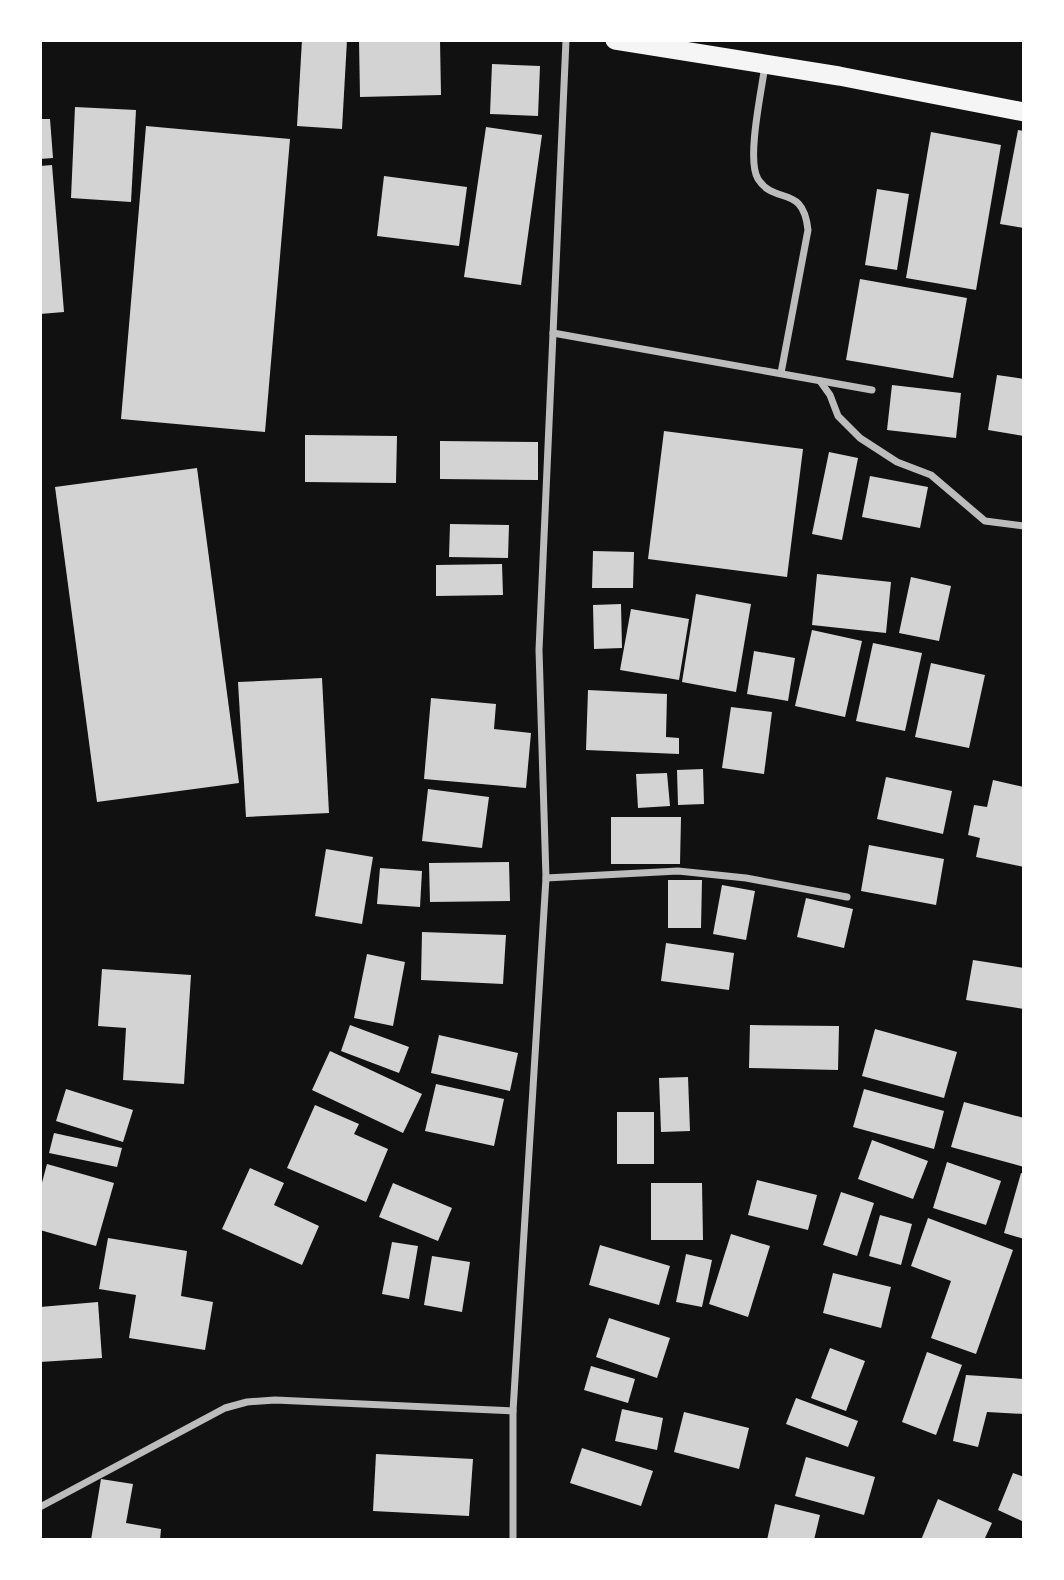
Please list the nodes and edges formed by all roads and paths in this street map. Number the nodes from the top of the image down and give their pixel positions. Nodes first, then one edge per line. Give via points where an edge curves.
1 (566, 40) edge
2 (615, 40) edge
3 (765, 64) junction
4 (1024, 112) edge
5 (553, 333) junction
6 (781, 373) junction
7 (820, 381) junction
8 (872, 390) dead end
9 (1024, 526) edge
10 (547, 878) junction
11 (847, 897) dead end
12 (513, 1411) junction
13 (40, 1507) edge
14 (513, 1540) edge

1 - 5 street
2 - 3 highway
3 - 4 highway
3 - 6 street via 752,159 765,187 801,204 808,230
5 - 6 street
5 - 10 street via 538,650
6 - 7 street
7 - 8 street
7 - 9 street via 838,416 860,438 931,475 985,521
10 - 11 street via 678,872 746,877
10 - 12 street
12 - 13 street via 247,1402 225,1408
12 - 14 street

